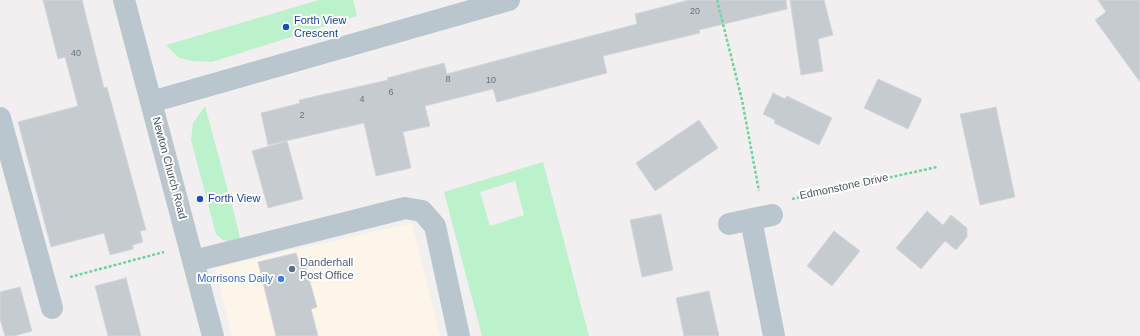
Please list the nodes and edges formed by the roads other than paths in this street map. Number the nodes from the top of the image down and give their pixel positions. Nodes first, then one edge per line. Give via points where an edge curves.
1 (124, 0) edge
2 (509, 0) edge
3 (151, 102) junction
4 (0, 118) edge
5 (729, 224) dead end
6 (192, 253) junction
7 (52, 308) dead end
8 (213, 336) edge
9 (459, 336) edge
10 (774, 336) edge

1 - 3 street, Newton Church Road
2 - 3 street
3 - 6 street, Newton Church Road
4 - 7 street
5 - 10 street via 762,214
6 - 8 street, Newton Church Road
6 - 9 street via 405,208 422,211 435,226

